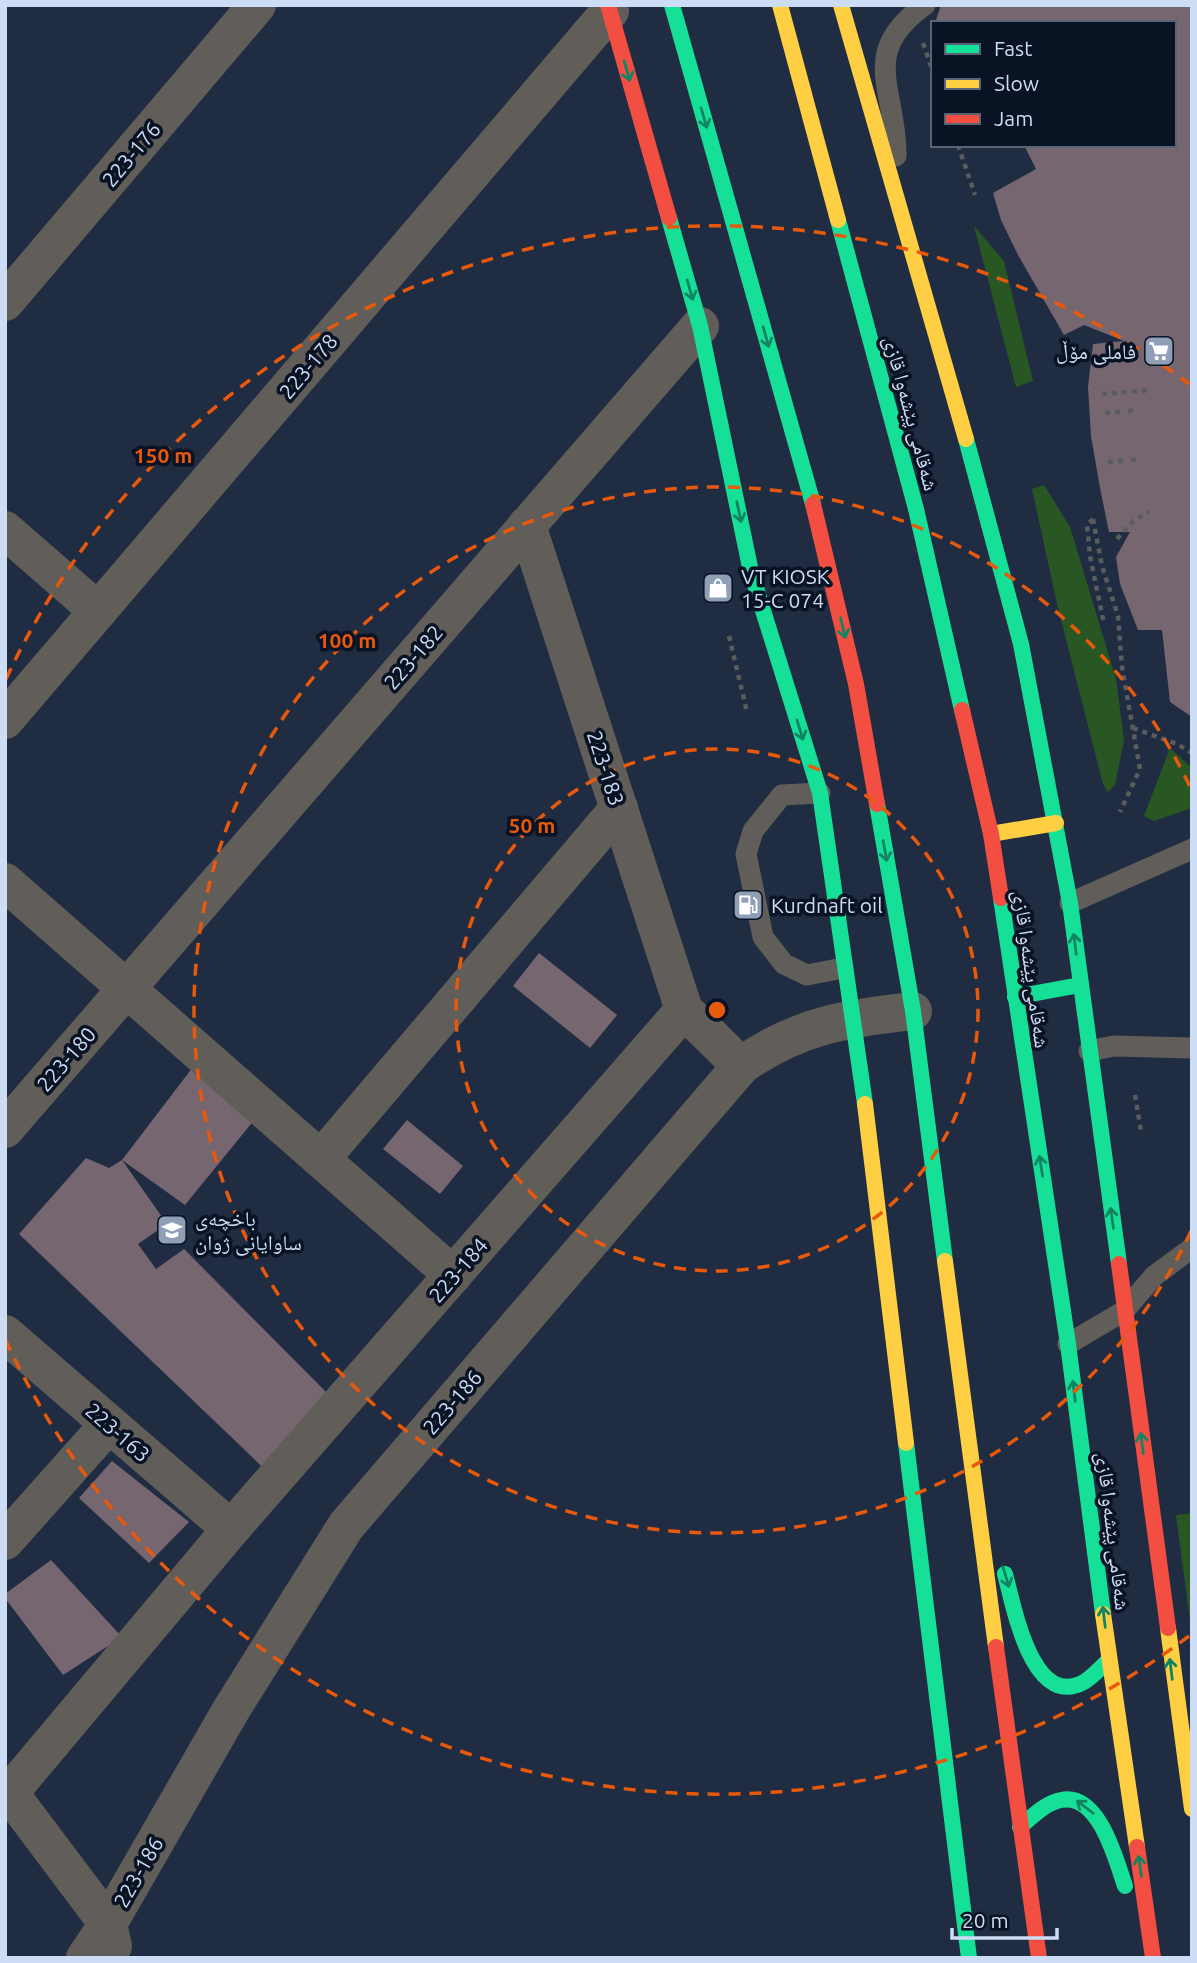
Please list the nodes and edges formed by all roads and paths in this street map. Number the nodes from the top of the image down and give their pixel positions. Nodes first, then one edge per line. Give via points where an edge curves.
1 (257, 5) edge
2 (672, 5) edge
3 (780, 5) edge
4 (841, 5) edge
5 (925, 5) edge
6 (609, 8) edge
7 (959, 147) edge
8 (896, 190) junction
9 (975, 195) dead end
10 (5, 302) edge
11 (700, 327) junction
12 (1151, 390) dead end
13 (1102, 394) dead end
14 (1137, 410) dead end
15 (1128, 411) dead end
16 (1120, 412) dead end
17 (1105, 414) dead end
18 (1139, 459) dead end
19 (1131, 460) dead end
20 (1123, 461) dead end
21 (1108, 462) dead end
22 (1149, 512) dead end
23 (527, 526) junction
24 (5, 530) edge
25 (1117, 539) dead end
26 (98, 611) junction
27 (1104, 624) dead end
28 (729, 635) dead end
29 (747, 712) dead end
30 (5, 720) edge
31 (1133, 728) junction
32 (1192, 753) edge
33 (820, 793) junction
34 (619, 808) junction
35 (1120, 811) dead end
36 (1056, 823) junction
37 (991, 834) junction
38 (1192, 849) edge
39 (5, 882) edge
40 (1070, 903) junction
41 (843, 968) junction
42 (1080, 985) junction
43 (126, 988) junction
44 (1015, 997) junction
45 (684, 1010) junction
46 (913, 1011) junction
47 (853, 1017) junction
48 (1192, 1048) edge
49 (1089, 1051) junction
50 (741, 1066) junction
51 (5, 1129) edge
52 (321, 1159) junction
53 (1192, 1248) edge
54 (453, 1275) junction
55 (1124, 1311) junction
56 (5, 1334) edge
57 (1068, 1344) junction
58 (109, 1424) junction
59 (971, 1465) junction
60 (231, 1529) junction
61 (5, 1542) edge
62 (1109, 1660) junction
63 (1183, 1704) edge
64 (8, 1789) edge
65 (1191, 1802) edge
66 (1020, 1827) junction
67 (112, 1941) edge
68 (85, 1958) edge
69 (969, 1958) edge
70 (1039, 1958) edge
71 (1151, 1958) edge

1 - 10 street, 223-176
2 -> 46 main road via 822,537 856,684
3 - 37 main road, شەقامی پێشەوا قازی via 916,509
4 - 8 main road
5 - 8 lane via 895,31 887,45 885,79 897,127
6 -> 11 main road
6 - 26 street, 223-178
7 - 9 path
8 - 36 main road via 1021,644
11 - 23 street, 223-182
11 -> 33 main road via 751,572
12 - 13 path
14 - 15 path
16 - 17 path
18 - 19 path
20 - 21 path
22 - 25 path
23 - 34 street, 223-183
23 - 43 street, 223-182
24 - 26 street
26 - 30 street, 223-178
27 - 31 path via 1090,556 1087,525 1093,519 1118,616
28 - 29 path
31 - 32 path
31 - 35 path via 1140,769
33 - 41 main road
33 - 41 lane via 782,795 753,831 746,855 763,937 784,964 807,975
34 - 45 street, 223-183
34 - 52 street
36 - 37 main road
36 - 40 main road
37 - 44 main road, شەقامی پێشەوا قازی
38 - 40 lane
39 - 43 street
42 -> 40 main road
41 - 47 main road
42 - 44 main road
42 - 49 main road
43 - 51 street, 223-180
43 - 52 street
57 -> 44 main road, شەقامی پێشەوا قازی
45 - 50 street
45 - 54 street, 223-184
46 - 47 street, 223-186
46 - 59 main road
47 - 50 street, 223-186 via 792,1034
47 - 69 main road
48 - 49 lane via 1114,1046
55 -> 49 main road
50 - 67 street, 223-186 via 346,1526 231,1710
52 - 54 street
53 - 55 lane via 1154,1276
54 - 60 street, 223-184
55 - 57 lane
63 -> 55 main road
56 - 58 street, 223-163
62 -> 57 main road, شەقامی پێشەوا قازی
58 - 60 street, 223-163
58 - 61 street
59 -> 62 main road via 1028,1651 1043,1680 1060,1689 1078,1687
59 - 66 main road
60 - 64 street, 223-184
71 -> 62 main road, شەقامی پێشەوا قازی
63 - 65 main road
64 - 67 street
66 - 70 main road
71 -> 66 main road via 1105,1828 1089,1806 1073,1798 1053,1801
67 - 68 street, 223-186

